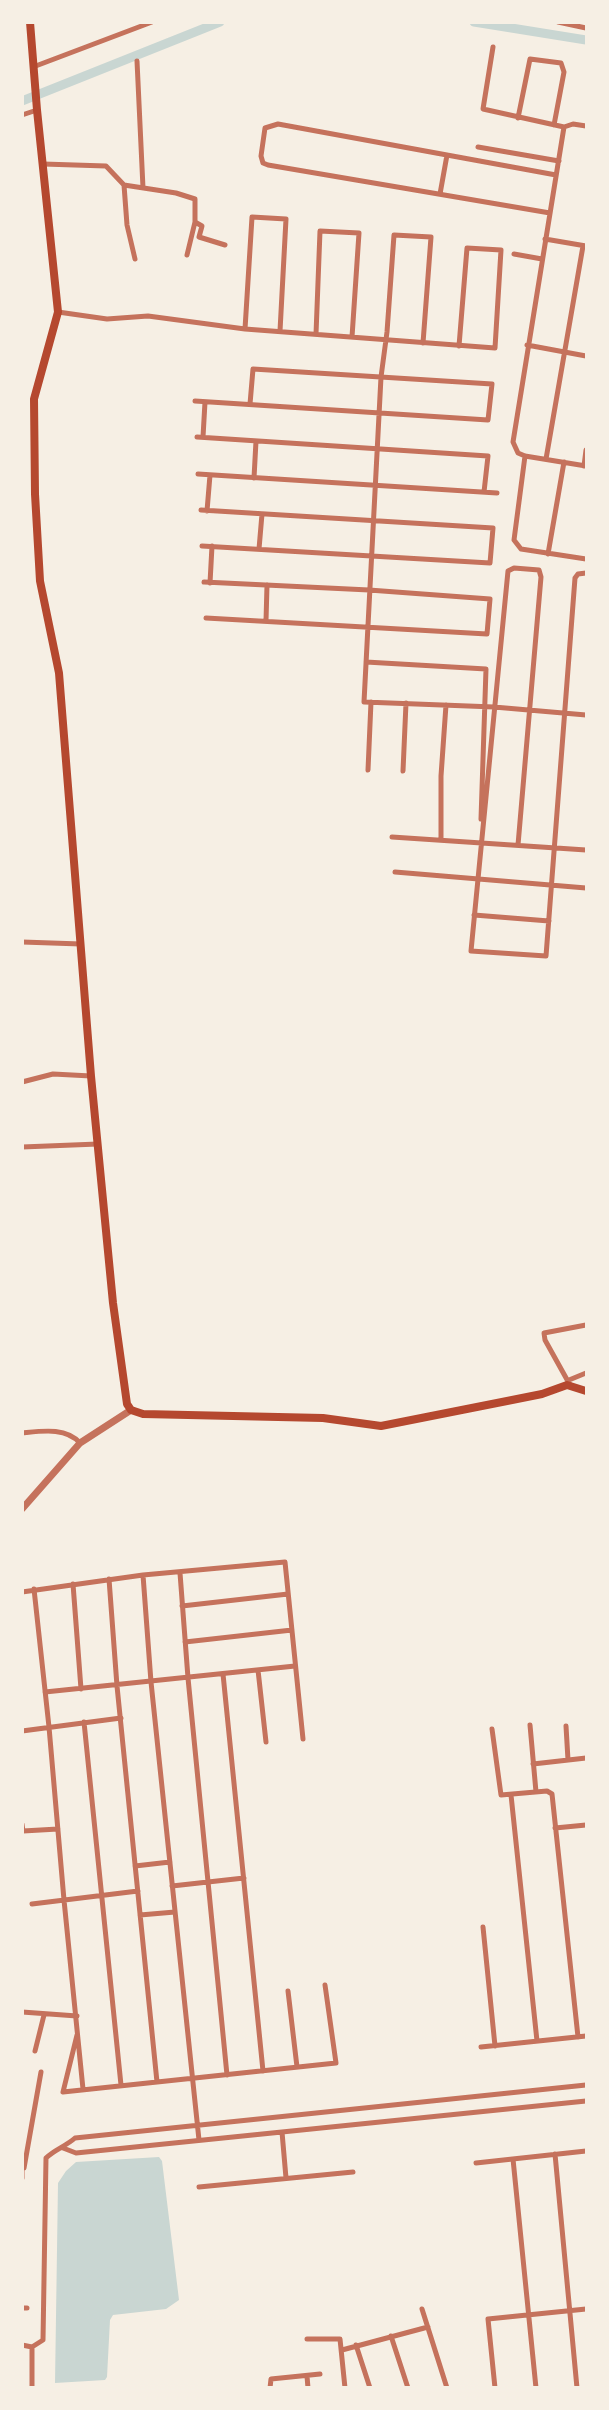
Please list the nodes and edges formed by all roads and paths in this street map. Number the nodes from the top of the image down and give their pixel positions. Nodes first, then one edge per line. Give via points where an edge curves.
1 (30, 22) edge
2 (152, 22) edge
3 (558, 22) edge
4 (586, 28) edge
5 (493, 47) dead end
6 (137, 62) dead end
7 (33, 67) junction
8 (37, 110) junction
9 (22, 115) edge
10 (518, 118) junction
11 (554, 125) junction
12 (586, 126) edge
13 (564, 127) junction
14 (478, 147) dead end
15 (447, 155) junction
16 (559, 161) junction
17 (43, 164) junction
18 (556, 175) junction
19 (124, 185) junction
20 (142, 188) junction
21 (440, 194) junction
22 (550, 213) junction
23 (195, 222) junction
24 (545, 239) junction
25 (225, 245) dead end
26 (585, 246) edge
27 (187, 255) dead end
28 (514, 255) dead end
29 (135, 259) dead end
30 (542, 259) junction
31 (58, 312) junction
32 (244, 329) junction
33 (280, 332) junction
34 (316, 334) junction
35 (351, 337) junction
36 (385, 340) junction
37 (423, 343) junction
38 (527, 345) junction
39 (459, 346) junction
40 (564, 352) junction
41 (586, 356) edge
42 (381, 377) junction
43 (195, 401) dead end
44 (205, 402) junction
45 (250, 404) junction
46 (379, 413) junction
47 (256, 441) junction
48 (376, 450) junction
49 (586, 450) edge
50 (525, 456) junction
51 (546, 459) junction
52 (564, 462) junction
53 (585, 466) edge
54 (198, 474) dead end
55 (210, 475) junction
56 (254, 478) junction
57 (374, 484) junction
58 (484, 492) junction
59 (497, 493) dead end
60 (262, 514) junction
61 (372, 521) junction
62 (202, 546) dead end
63 (212, 546) junction
64 (260, 549) junction
65 (548, 554) junction
66 (371, 556) junction
67 (586, 559) edge
68 (586, 573) edge
69 (267, 585) junction
70 (369, 590) junction
71 (206, 618) dead end
72 (266, 621) junction
73 (368, 626) junction
74 (366, 663) junction
75 (371, 702) junction
76 (406, 704) junction
77 (446, 705) junction
78 (484, 707) junction
79 (494, 708) junction
80 (530, 710) junction
81 (563, 713) junction
82 (586, 715) edge
83 (368, 770) dead end
84 (403, 771) dead end
85 (392, 837) dead end
86 (441, 839) junction
87 (481, 842) junction
88 (518, 845) junction
89 (554, 848) junction
90 (586, 850) edge
91 (395, 872) dead end
92 (477, 879) junction
93 (551, 885) junction
94 (586, 888) edge
95 (474, 915) junction
96 (549, 921) junction
97 (22, 942) edge
98 (81, 944) junction
99 (91, 1076) junction
100 (22, 1082) edge
101 (98, 1144) junction
102 (22, 1147) edge
103 (586, 1325) edge
104 (586, 1374) edge
105 (569, 1384) junction
106 (586, 1391) edge
107 (131, 1410) junction
108 (22, 1433) edge
109 (80, 1443) junction
110 (22, 1509) edge
111 (180, 1573) junction
112 (143, 1575) junction
113 (109, 1579) junction
114 (73, 1584) junction
115 (33, 1589) junction
116 (22, 1592) edge
117 (288, 1594) junction
118 (182, 1606) junction
119 (292, 1630) junction
120 (185, 1642) junction
121 (295, 1666) junction
122 (258, 1670) junction
123 (224, 1674) junction
124 (188, 1678) junction
125 (151, 1683) junction
126 (117, 1686) junction
127 (81, 1689) junction
128 (45, 1692) junction
129 (121, 1718) junction
130 (84, 1722) junction
131 (530, 1725) dead end
132 (49, 1726) junction
133 (566, 1726) dead end
134 (492, 1729) dead end
135 (22, 1731) edge
136 (303, 1739) dead end
137 (266, 1742) dead end
138 (586, 1758) edge
139 (568, 1760) junction
140 (533, 1764) junction
141 (536, 1792) junction
142 (511, 1795) junction
143 (22, 1824) edge
144 (586, 1825) edge
145 (555, 1828) junction
146 (58, 1829) junction
147 (170, 1862) junction
148 (135, 1866) junction
149 (244, 1878) junction
150 (208, 1882) junction
151 (172, 1886) junction
152 (138, 1891) junction
153 (100, 1895) junction
154 (63, 1900) junction
155 (32, 1904) dead end
156 (175, 1912) junction
157 (140, 1915) junction
158 (483, 1927) dead end
159 (325, 1985) dead end
160 (288, 1991) dead end
161 (22, 2012) edge
162 (44, 2015) junction
163 (77, 2016) junction
164 (78, 2030) junction
165 (586, 2036) edge
166 (578, 2037) junction
167 (537, 2041) junction
168 (495, 2046) junction
169 (481, 2047) dead end
170 (35, 2051) dead end
171 (297, 2067) junction
172 (263, 2071) junction
173 (41, 2072) dead end
174 (227, 2074) junction
175 (192, 2078) junction
176 (157, 2082) junction
177 (121, 2085) junction
178 (586, 2085) edge
179 (83, 2089) junction
180 (586, 2102) edge
181 (198, 2125) junction
182 (22, 2127) edge
183 (31, 2128) junction
184 (282, 2132) junction
185 (200, 2140) junction
186 (63, 2148) junction
187 (586, 2151) edge
188 (555, 2154) junction
189 (513, 2159) junction
190 (476, 2163) dead end
191 (23, 2168) edge
192 (353, 2172) dead end
193 (22, 2178) edge
194 (286, 2178) junction
195 (200, 2187) dead end
196 (422, 2309) dead end
197 (586, 2309) edge
198 (570, 2311) junction
199 (528, 2315) junction
200 (428, 2327) junction
201 (391, 2336) junction
202 (307, 2339) dead end
203 (22, 2345) edge
204 (356, 2345) junction
205 (32, 2347) junction
206 (342, 2350) junction
207 (320, 2374) dead end
208 (307, 2376) junction
209 (32, 2388) edge
210 (270, 2388) edge
211 (308, 2388) edge
212 (345, 2388) edge
213 (369, 2388) edge
214 (408, 2388) edge
215 (447, 2388) edge
216 (495, 2388) edge
217 (536, 2388) edge
218 (577, 2388) edge

1 - 7 main road
2 - 7 street
3 - 4 street
5 - 10 street via 483,109
6 - 20 street
7 - 8 main road
8 - 9 street
8 - 17 main road
10 - 11 street
10 - 11 street via 528,62 534,58 561,63 564,72
11 - 13 street
12 - 13 street
13 - 16 street
14 - 16 street
15 - 18 street
15 - 21 street
15 - 21 street via 278,124 265,128 261,156 268,165
16 - 18 street
17 - 19 street via 106,165
17 - 31 main road
18 - 22 street
19 - 20 street
19 - 29 street
20 - 23 street via 195,199
21 - 22 street
22 - 24 street
23 - 25 street via 202,226 199,237
23 - 27 street
24 - 26 street
24 - 30 street
26 - 40 street
28 - 30 street
30 - 38 street
31 - 32 street via 107,319 148,316
31 - 98 main road via 35,393 35,494 41,596 59,673
32 - 33 street
32 - 33 street via 252,217 286,219
33 - 34 street
34 - 35 street
34 - 35 street via 320,231 360,233
35 - 36 street
36 - 37 street
36 - 37 street via 394,235 431,237
36 - 42 street
37 - 39 street
38 - 40 street
38 - 50 street via 513,442 518,453
39 - 39 street via 467,248 501,250 495,348
40 - 41 street
40 - 51 street
42 - 45 street via 253,369
42 - 46 street
42 - 46 street via 492,384 488,420
43 - 44 street
44 - 45 street
44 - 47 street via 200,437
45 - 46 street
46 - 48 street
47 - 48 street
47 - 56 street
48 - 57 street
48 - 58 street via 488,456
49 - 53 street
50 - 51 street
50 - 65 street via 514,540 521,549
51 - 52 street
52 - 53 street
52 - 65 street
54 - 55 street
55 - 56 street
55 - 60 street via 204,510
56 - 57 street
57 - 58 street
57 - 61 street
58 - 59 street
60 - 61 street
60 - 64 street
61 - 66 street
61 - 66 street via 493,528 490,563
62 - 63 street
63 - 64 street
63 - 69 street via 207,582
64 - 66 street
65 - 67 street
66 - 70 street
68 - 81 street via 575,578
69 - 70 street
69 - 72 street
70 - 73 street
70 - 73 street via 490,598 487,634
71 - 72 street
72 - 73 street
73 - 74 street
74 - 75 street via 364,702
74 - 78 street via 486,669
75 - 76 street
75 - 83 street
76 - 77 street
76 - 84 street
77 - 78 street
77 - 86 street
78 - 79 street
78 - 87 street
79 - 80 street
79 - 80 street via 508,571 514,568 541,573
79 - 87 street
80 - 81 street
80 - 88 street
81 - 82 street
81 - 89 street
85 - 86 street
86 - 87 street
87 - 88 street
87 - 92 street
88 - 89 street
89 - 90 street
89 - 93 street
91 - 92 street
92 - 93 street
92 - 95 street
93 - 94 street
93 - 96 street
95 - 96 street
95 - 96 street via 471,951 546,956
97 - 98 street
98 - 99 main road
99 - 100 street via 53,1074
99 - 101 main road
101 - 102 street
101 - 107 main road via 113,1303 125,1398
103 - 105 street via 544,1333
104 - 105 street
105 - 106 main road
105 - 107 main road via 507,1401 381,1426 323,1418 143,1414
107 - 109 street
108 - 109 street via 59,1432 74,1436
109 - 110 street
111 - 112 street
111 - 117 street via 285,1562
111 - 118 street
112 - 113 street
112 - 125 street
113 - 114 street
113 - 126 street
114 - 115 street
114 - 127 street
115 - 116 street
115 - 128 street
117 - 118 street
117 - 119 street
118 - 120 street
119 - 120 street
119 - 121 street
120 - 124 street
121 - 122 street
121 - 136 street
122 - 123 street
122 - 137 street
123 - 124 street
123 - 149 street
124 - 125 street
124 - 150 street
125 - 126 street
125 - 147 street
126 - 127 street
126 - 129 street
127 - 128 street
128 - 132 street
129 - 130 street
129 - 148 street
130 - 132 street
130 - 153 street
131 - 140 street
132 - 135 street
132 - 146 street
133 - 139 street
134 - 142 street via 500,1793
138 - 139 street
139 - 140 street
140 - 141 street
141 - 142 street
141 - 145 street via 552,1794
142 - 167 street
143 - 146 street via 23,1831
144 - 145 street
145 - 166 street
146 - 154 street
147 - 148 street
147 - 151 street
148 - 152 street
149 - 150 street
149 - 172 street
150 - 151 street
150 - 174 street
151 - 156 street
152 - 153 street
152 - 157 street
153 - 154 street
153 - 177 street
154 - 155 street
154 - 163 street
156 - 157 street
156 - 175 street
157 - 176 street
158 - 168 street
159 - 171 street via 336,2063
160 - 171 street
161 - 162 street
162 - 163 street
162 - 170 street
163 - 164 street
164 - 179 street
164 - 179 street via 63,2092
165 - 166 street
166 - 167 street
167 - 168 street
168 - 169 street
171 - 172 street
172 - 174 street
173 - 183 street
174 - 175 street
175 - 176 street
175 - 181 street
176 - 177 street
177 - 179 street
178 - 181 street
180 - 184 street
181 - 185 street
181 - 186 street via 75,2138
182 - 183 street
183 - 191 street
184 - 185 street
184 - 194 street
185 - 186 street via 76,2153
186 - 205 street via 46,2158 43,2340
187 - 188 street
188 - 189 street
188 - 198 street
189 - 190 street
189 - 199 street
191 - 193 street
192 - 194 street
194 - 195 street
196 - 200 street
197 - 198 street
198 - 199 street
198 - 218 street
199 - 216 street via 488,2319
199 - 217 street
200 - 201 street
200 - 215 street
201 - 204 street
201 - 214 street
202 - 206 street via 337,2338
203 - 205 street
204 - 206 street
204 - 213 street
205 - 209 street
206 - 212 street
207 - 208 street
208 - 210 street via 271,2379
208 - 211 street

